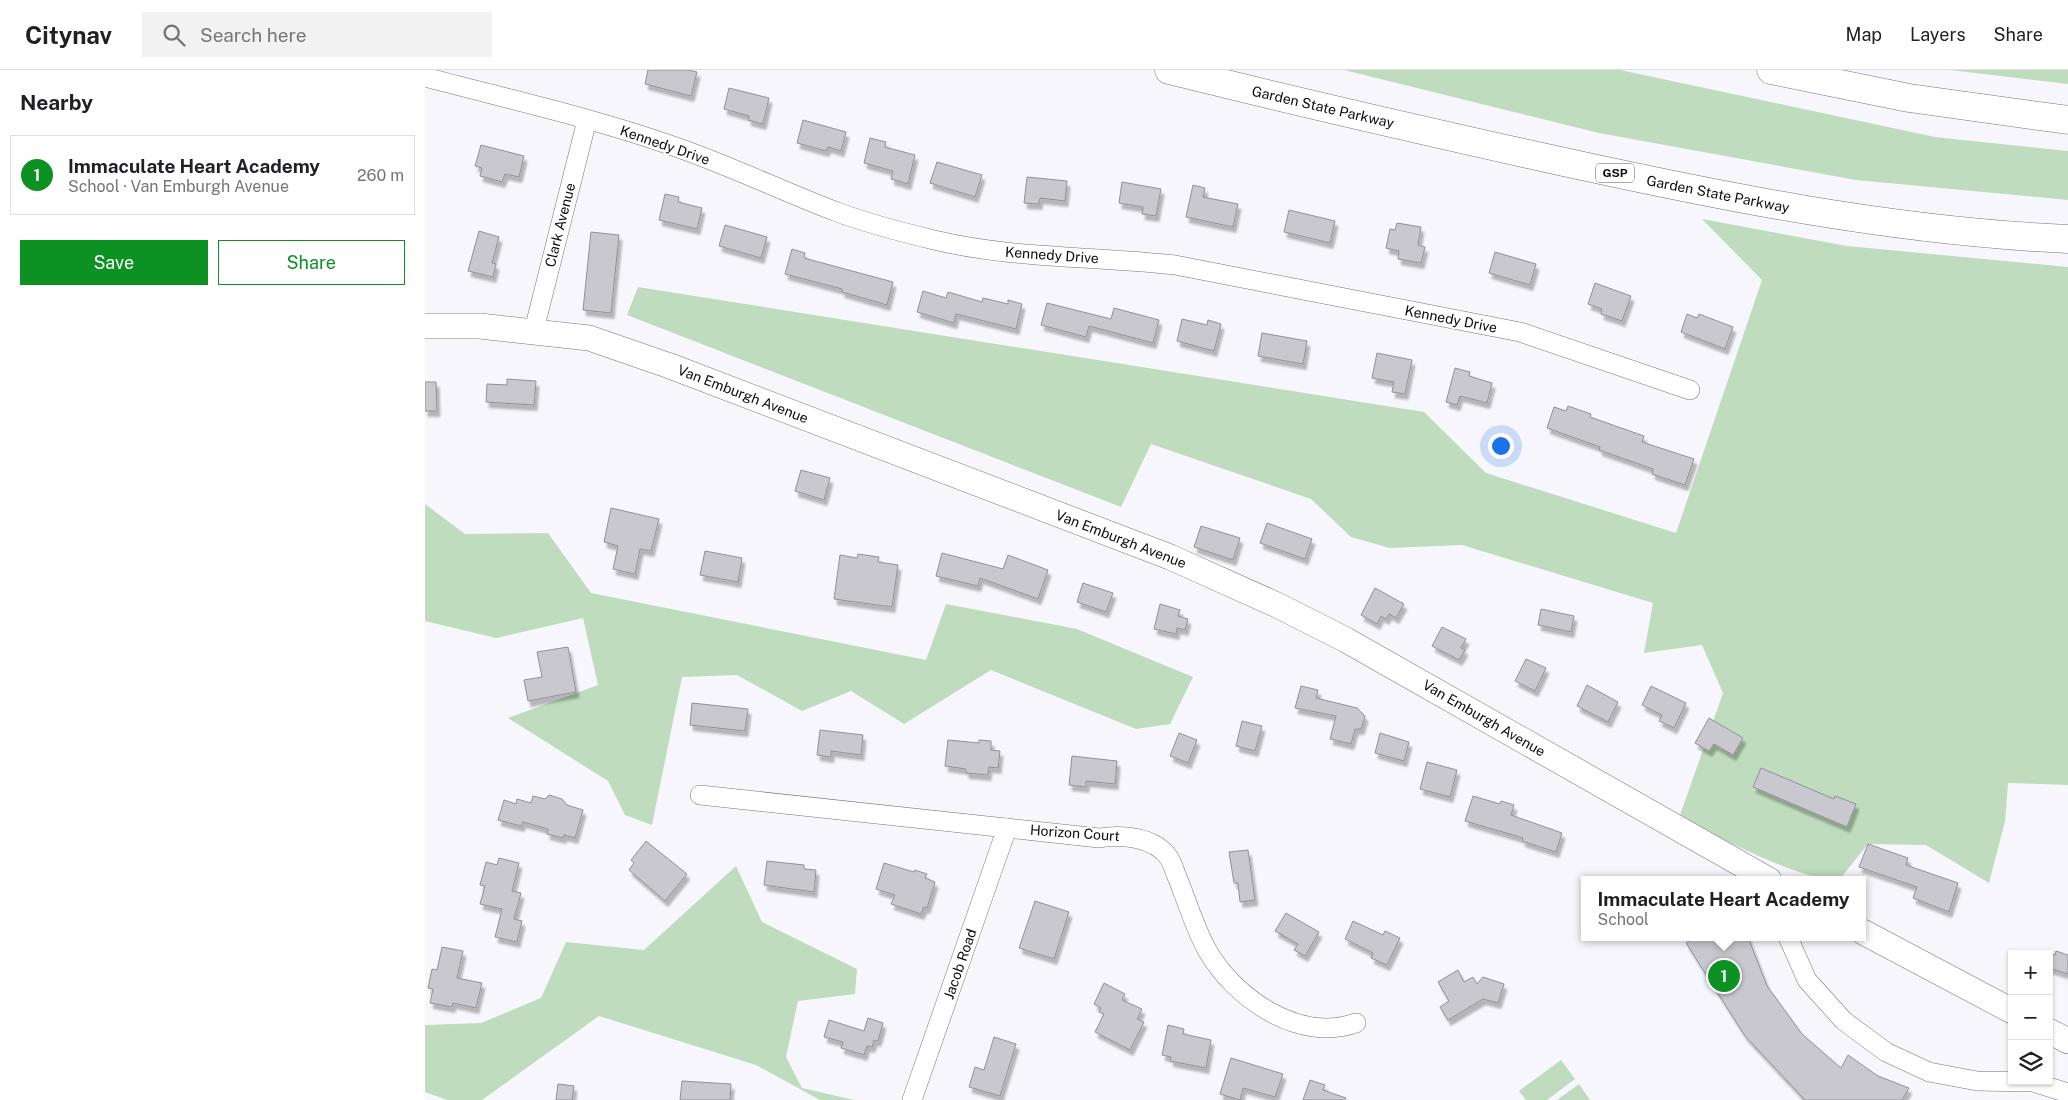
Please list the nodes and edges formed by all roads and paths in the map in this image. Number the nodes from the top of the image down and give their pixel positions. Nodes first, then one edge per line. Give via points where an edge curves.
1 (1169, 70) edge
2 (1771, 70) edge
3 (425, 77) edge
4 (587, 120) junction
5 (2068, 120) edge
6 (2068, 239) edge
7 (425, 326) edge
8 (534, 330) junction
9 (1689, 390) dead end
10 (700, 795) dead end
11 (1007, 828) junction
12 (1762, 876) edge
13 (1866, 934) edge
14 (1790, 941) edge
15 (2008, 1009) edge
16 (1356, 1023) dead end
17 (2053, 1033) edge
18 (2068, 1041) edge
19 (2068, 1093) edge
20 (912, 1100) edge

1 - 6 highway, Garden State Parkway / GSP via 1470,141 1774,205 1890,223
2 - 5 highway via 1909,98
3 - 4 street, Kennedy Drive
4 - 8 street, Clark Avenue
4 - 9 street, Kennedy Drive via 669,144 837,212 937,241 1031,254 1175,265 1519,332
7 - 8 main road, Van Emburgh Avenue
8 - 12 main road, Van Emburgh Avenue via 589,338 670,366 1211,575 1346,640
10 - 11 street, Horizon Court
11 - 16 street, Horizon Court via 1099,838 1126,836 1156,847 1169,858 1207,950 1241,991 1280,1017 1314,1027 1341,1028
11 - 20 street, Jacob Road
13 - 15 main road
14 - 19 street via 1807,980 1844,1021 1886,1052 1929,1072 1977,1081 2033,1082
17 - 18 main road

